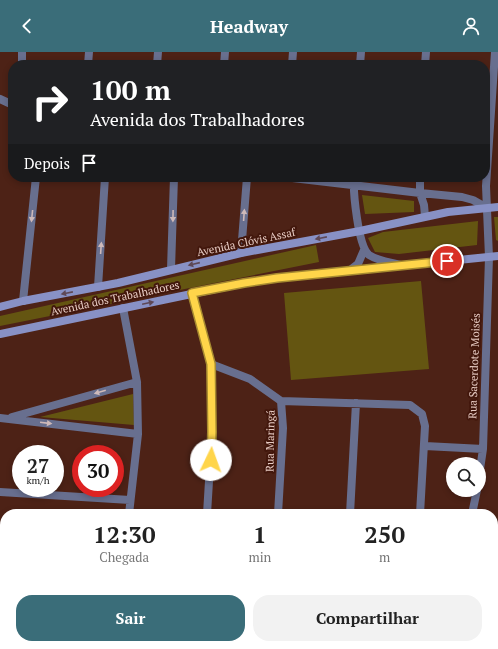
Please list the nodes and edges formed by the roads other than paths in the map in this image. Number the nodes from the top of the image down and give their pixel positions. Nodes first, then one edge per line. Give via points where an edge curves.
1 (495, 52) edge
2 (490, 132) edge
3 (35, 182) edge
4 (105, 182) edge
5 (174, 182) edge
6 (247, 182) edge
7 (354, 182) edge
8 (360, 182) edge
9 (420, 182) edge
10 (487, 182) edge
11 (420, 193) junction
12 (498, 207) edge
13 (487, 208) junction
14 (426, 216) junction
15 (360, 231) junction
16 (364, 250) junction
17 (241, 253) junction
18 (498, 256) edge
19 (489, 257) junction
20 (404, 266) junction
21 (171, 269) junction
22 (349, 271) junction
23 (98, 287) junction
24 (192, 293) junction
25 (23, 301) junction
26 (0, 307) edge
27 (123, 308) junction
28 (0, 334) edge
29 (211, 364) junction
30 (138, 382) junction
31 (281, 400) junction
32 (356, 403) junction
33 (4, 419) edge
34 (138, 434) junction
35 (425, 446) junction
36 (483, 449) junction
37 (482, 457) edge
38 (0, 492) edge
39 (476, 497) edge
40 (130, 500) junction
41 (129, 509) edge
42 (207, 509) edge
43 (278, 509) edge
44 (350, 509) edge
45 (420, 509) edge
46 (473, 509) edge

1 - 2 street, Rua Sacerdote Moisés
3 -> 25 street
23 -> 4 street
5 -> 21 street
17 -> 6 street
7 - 15 street
8 - 11 street
9 - 11 street
10 - 13 street, Rua Sacerdote Moisés
11 - 13 street via 462,197
11 - 14 street
12 - 13 street, Avenida Clóvis Assaf
13 - 14 street, Avenida Clóvis Assaf
13 - 19 street, Rua Sacerdote Moisés
14 - 15 street, Avenida Clóvis Assaf
15 - 16 street
15 -> 17 street, Avenida Clóvis Assaf
16 - 20 street via 382,261
16 - 22 street via 358,264
17 -> 21 street, Avenida Clóvis Assaf
18 - 19 street, Avenida dos Trabalhadores
19 - 20 street, Avenida dos Trabalhadores
19 - 36 street, Rua Sacerdote Moisés
20 - 22 street, Avenida dos Trabalhadores
21 - 23 street, Avenida Clóvis Assaf
22 - 24 street, Avenida dos Trabalhadores via 277,278
23 -> 25 street, Avenida Clóvis Assaf
27 -> 24 street, Avenida dos Trabalhadores
24 - 29 street
25 - 26 street, Avenida Clóvis Assaf
27 - 28 street, Avenida dos Trabalhadores
27 - 30 street
29 - 31 street, Rua Maringá via 250,379
29 - 42 street via 212,432
30 -> 33 street
30 - 34 street
31 - 32 street
31 - 43 street, Rua Maringá via 283,428
32 - 35 street via 410,405 422,414
32 - 44 street
33 -> 34 street
34 - 40 street
35 - 36 street
35 - 45 street
36 - 37 street, Rua Sacerdote Moisés
38 - 40 street
39 - 46 street
40 - 41 street

